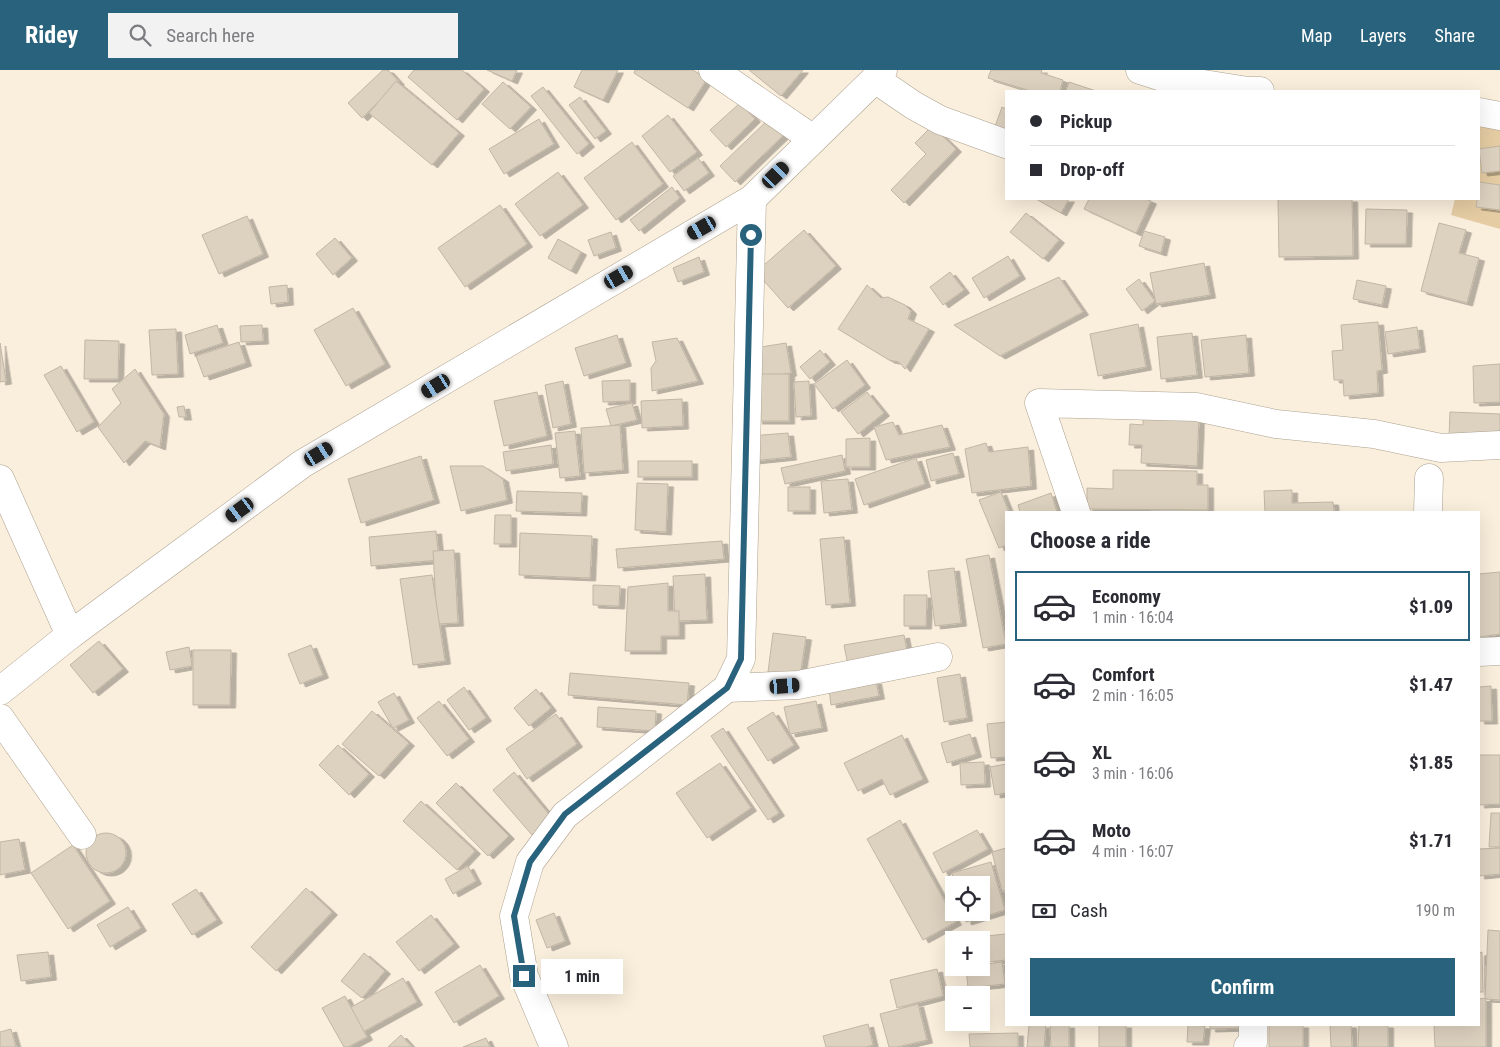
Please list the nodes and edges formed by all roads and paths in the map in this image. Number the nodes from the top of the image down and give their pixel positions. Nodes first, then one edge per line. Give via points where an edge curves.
1 (713, 70) edge
2 (1140, 70) edge
3 (879, 75) edge
4 (1242, 90) edge
5 (1480, 112) edge
6 (1500, 115) edge
7 (813, 138) junction
8 (1005, 144) edge
9 (752, 199) junction
10 (1500, 445) edge
11 (1429, 478) dead end
12 (0, 479) edge
13 (1076, 511) edge
14 (1428, 511) edge
15 (70, 635) junction
16 (1500, 651) edge
17 (1480, 652) edge
18 (938, 657) dead end
19 (727, 688) junction
20 (0, 692) edge
21 (0, 718) edge
22 (82, 835) dead end
23 (1252, 1026) edge
24 (554, 1047) edge
25 (1248, 1047) edge

1 - 7 street
2 - 4 street via 1165,78
3 - 7 street
3 - 8 street via 913,105 940,120
5 - 6 street
7 - 9 street
9 - 15 street via 302,464
9 - 19 street via 741,659
10 - 13 street via 1441,448 1374,434 1276,424 1196,407 1039,403
11 - 14 street
12 - 15 street
15 - 20 street
16 - 17 street
18 - 19 street via 798,685
19 - 24 street via 565,814 530,862 514,916 524,976
21 - 22 street
23 - 25 street via 1253,1042

